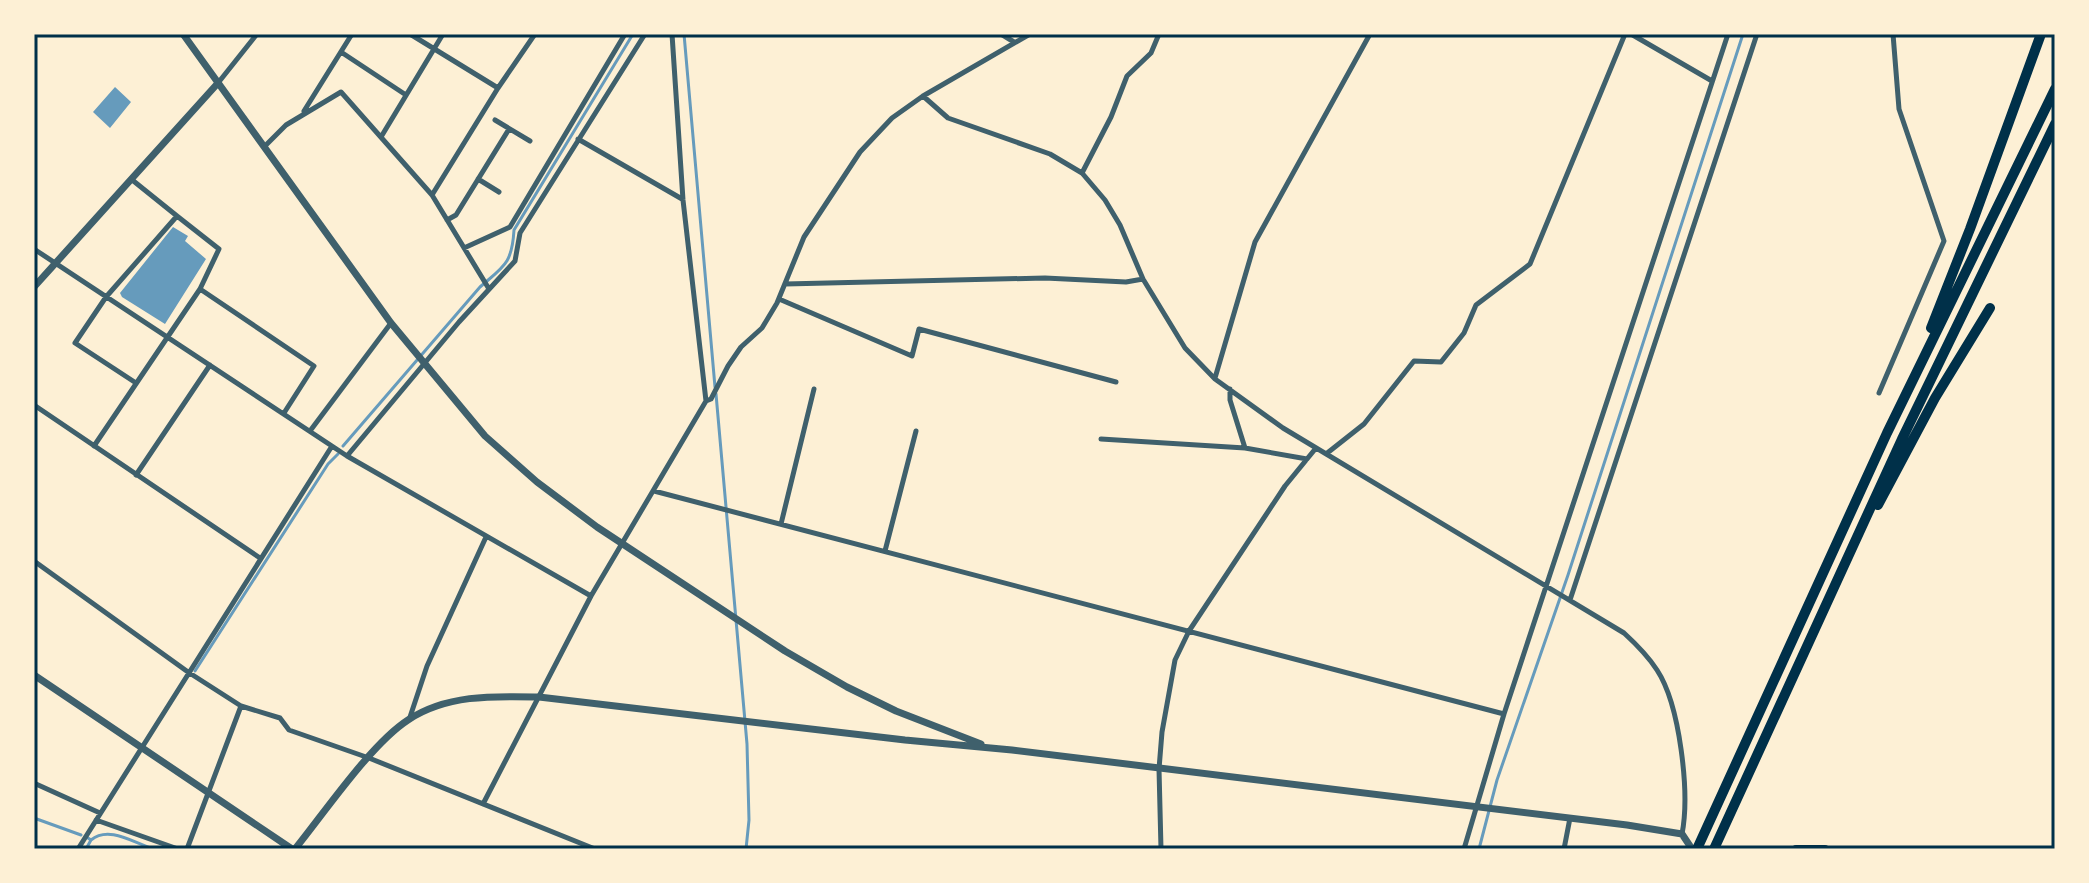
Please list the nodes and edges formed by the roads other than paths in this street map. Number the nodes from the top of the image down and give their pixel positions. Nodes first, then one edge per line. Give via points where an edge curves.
1 (183, 34) edge
2 (257, 34) edge
3 (352, 34) edge
4 (410, 34) edge
5 (443, 34) edge
6 (535, 34) edge
7 (625, 34) edge
8 (645, 34) edge
9 (672, 34) edge
10 (1001, 34) edge
11 (1030, 34) edge
12 (1159, 34) edge
13 (1370, 34) edge
14 (1628, 34) edge
15 (1728, 34) edge
16 (1757, 34) edge
17 (1893, 34) edge
18 (2041, 34) edge
19 (1014, 42) junction
20 (434, 49) junction
21 (341, 52) junction
22 (1712, 81) junction
23 (218, 83) junction
24 (498, 88) junction
25 (2055, 89) edge
26 (406, 95) junction
27 (923, 96) junction
28 (303, 113) junction
29 (495, 120) dead end
30 (2055, 124) edge
31 (509, 129) junction
32 (381, 137) junction
33 (578, 139) junction
34 (530, 141) dead end
35 (265, 146) junction
36 (1082, 173) junction
37 (130, 178) junction
38 (478, 179) junction
39 (499, 192) dead end
40 (432, 195) junction
41 (683, 200) junction
42 (177, 216) junction
43 (447, 220) junction
44 (464, 248) junction
45 (34, 249) edge
46 (54, 262) junction
47 (1143, 279) junction
48 (785, 284) junction
49 (486, 285) junction
50 (34, 287) edge
51 (200, 289) junction
52 (106, 297) junction
53 (779, 299) junction
54 (1990, 308) dead end
55 (391, 323) junction
56 (167, 336) junction
57 (423, 363) junction
58 (210, 365) junction
59 (1215, 379) junction
60 (1116, 382) dead end
61 (136, 383) junction
62 (814, 389) dead end
63 (1230, 389) junction
64 (1879, 393) dead end
65 (708, 400) junction
66 (34, 405) edge
67 (284, 413) junction
68 (310, 431) junction
69 (916, 431) dead end
70 (1887, 433) junction
71 (1101, 439) dead end
72 (94, 446) junction
73 (332, 446) junction
74 (1245, 448) junction
75 (1316, 448) junction
76 (1326, 454) junction
77 (347, 456) junction
78 (1307, 459) junction
79 (136, 475) junction
80 (654, 491) junction
81 (781, 524) junction
82 (486, 537) junction
83 (622, 542) junction
84 (885, 551) junction
85 (260, 558) junction
86 (34, 561) edge
87 (1547, 587) junction
88 (591, 596) junction
89 (1570, 600) junction
90 (1823, 608) junction
91 (1189, 631) junction
92 (188, 672) junction
93 (34, 675) edge
94 (539, 697) junction
95 (241, 706) junction
96 (1504, 714) junction
97 (410, 718) junction
98 (142, 748) junction
99 (990, 748) junction
100 (369, 758) junction
101 (1159, 769) junction
102 (36, 784) dead end
103 (208, 792) junction
104 (483, 804) junction
105 (1477, 808) junction
106 (100, 813) junction
107 (1570, 818) junction
108 (96, 820) junction
109 (1682, 834) junction
110 (78, 849) edge
111 (178, 849) edge
112 (187, 849) edge
113 (293, 849) edge
114 (595, 849) edge
115 (1161, 849) edge
116 (1464, 849) edge
117 (1564, 849) edge
118 (1694, 849) edge
119 (1714, 849) edge
120 (1796, 849) edge
121 (1825, 849) edge

1 - 23 street
2 - 23 street
3 - 21 street
4 - 20 street
5 - 20 street
6 - 24 street
7 - 44 street via 510,227
8 - 33 street
9 - 41 street
10 - 19 street
11 - 19 street
12 - 36 street via 1151,53 1127,76
13 - 59 street via 1255,242
14 - 22 street
14 - 76 street via 1530,264 1476,305 1464,333 1441,362 1414,361 1364,424
15 - 22 street
16 - 89 street
17 - 64 street via 1899,109 1944,241
18 - 70 highway via 1961,253
19 - 27 street
20 - 24 street
20 - 26 street
21 - 26 street
21 - 28 street
22 - 87 street
23 - 35 street
23 - 37 street
24 - 40 street
25 - 70 highway
26 - 32 street
27 - 36 street via 948,118 1050,154
27 - 48 street via 892,118 860,152 804,237
28 - 32 street via 341,92
28 - 35 street
29 - 31 street
30 - 90 highway
31 - 34 street
31 - 38 street
32 - 40 street
33 - 41 street
33 - 49 street via 520,233 515,261
35 - 55 street
36 - 47 street via 1120,225
37 - 42 street
37 - 46 street
38 - 39 street
38 - 43 street via 456,215
40 - 43 street
41 - 65 street
42 - 51 street via 219,249
42 - 52 street
43 - 44 street
44 - 49 street
45 - 46 street
46 - 50 street
46 - 52 street
47 - 48 street
47 - 59 street via 1185,348
48 - 53 street
49 - 57 street
51 - 56 street
51 - 67 street via 314,366
52 - 56 street
52 - 61 street via 75,343
53 - 60 street via 912,356 919,329
53 - 65 street
54 - 90 highway via 1935,398
55 - 57 street
55 - 68 street
56 - 58 street
56 - 61 street
57 - 77 street
57 - 83 street via 485,436 537,482
58 - 67 street
58 - 79 street
59 - 63 street
61 - 72 street
62 - 81 street
63 - 74 street
63 - 75 street
65 - 80 street
66 - 72 street
67 - 68 street
68 - 73 street
69 - 84 street
70 - 118 highway
71 - 74 street
72 - 79 street
73 - 77 street
73 - 85 street
74 - 78 street
75 - 76 street
75 - 78 street
76 - 87 street
77 - 82 street
78 - 91 street
79 - 85 street
80 - 81 street
80 - 83 street
81 - 84 street
82 - 88 street
82 - 97 street via 427,666
83 - 88 street
83 - 99 street via 847,687
84 - 91 street
85 - 92 street
86 - 92 street
87 - 89 street
87 - 96 street
88 - 94 street
89 - 109 street via 1624,633 1658,670 1678,736 1686,802
90 - 119 highway
91 - 96 street
91 - 101 street via 1172,673
92 - 95 street
92 - 98 street
93 - 98 street
94 - 97 street via 456,700
94 - 99 street
94 - 104 street
95 - 100 street via 280,718 289,730
95 - 103 street
96 - 105 street
97 - 100 street
98 - 103 street
98 - 106 street
99 - 101 street
100 - 104 street
100 - 113 street
101 - 105 street
101 - 115 street
102 - 106 street
103 - 112 street
103 - 113 street
104 - 114 street
105 - 107 street
105 - 116 street
106 - 108 street
107 - 109 street
107 - 117 street
108 - 110 street
108 - 111 street
109 - 118 street
120 - 121 main road

